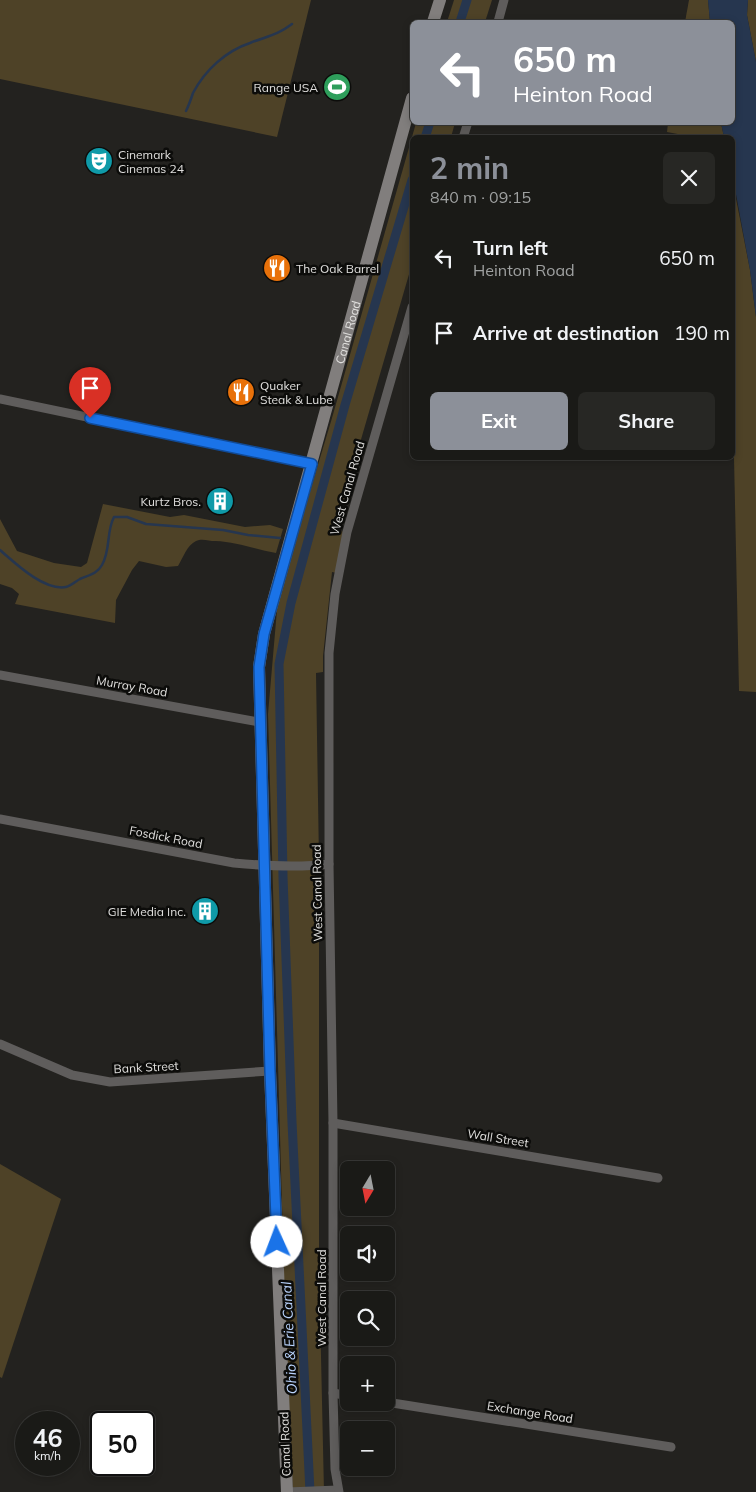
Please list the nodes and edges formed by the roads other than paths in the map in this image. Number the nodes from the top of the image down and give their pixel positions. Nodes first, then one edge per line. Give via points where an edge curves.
1 (440, 0) edge
2 (504, 0) edge
3 (434, 20) edge
4 (499, 20) edge
5 (410, 105) edge
6 (410, 314) edge
7 (0, 399) edge
8 (312, 464) junction
9 (0, 675) edge
10 (259, 722) junction
11 (0, 819) edge
12 (329, 864) junction
13 (271, 866) junction
14 (0, 1044) edge
15 (270, 1071) junction
16 (333, 1123) junction
17 (658, 1178) dead end
18 (333, 1394) junction
19 (340, 1395) edge
20 (395, 1403) edge
21 (671, 1447) dead end
22 (307, 1491) edge
23 (338, 1491) edge
24 (287, 1492) edge

1 - 3 main road
2 - 4 street
5 - 8 main road, Canal Road
6 - 12 street, West Canal Road via 351,517 335,594 329,653
7 - 8 street
8 - 10 main road, Canal Road via 264,634 259,667
9 - 10 street, Murray Road
10 - 13 main road, Canal Road
11 - 13 street, Fosdick Road via 234,863
12 - 13 street, Fosdick Road
12 - 16 street, West Canal Road
13 - 15 main road, Canal Road
14 - 15 street, Bank Street via 72,1075 110,1082
15 - 24 main road, Canal Road
16 - 17 street, Wall Street
16 - 18 street, West Canal Road
18 - 19 street
18 - 23 street, West Canal Road
20 - 21 street, Exchange Road
22 - 23 street, West Canal Road
22 - 24 street, West Canal Road

